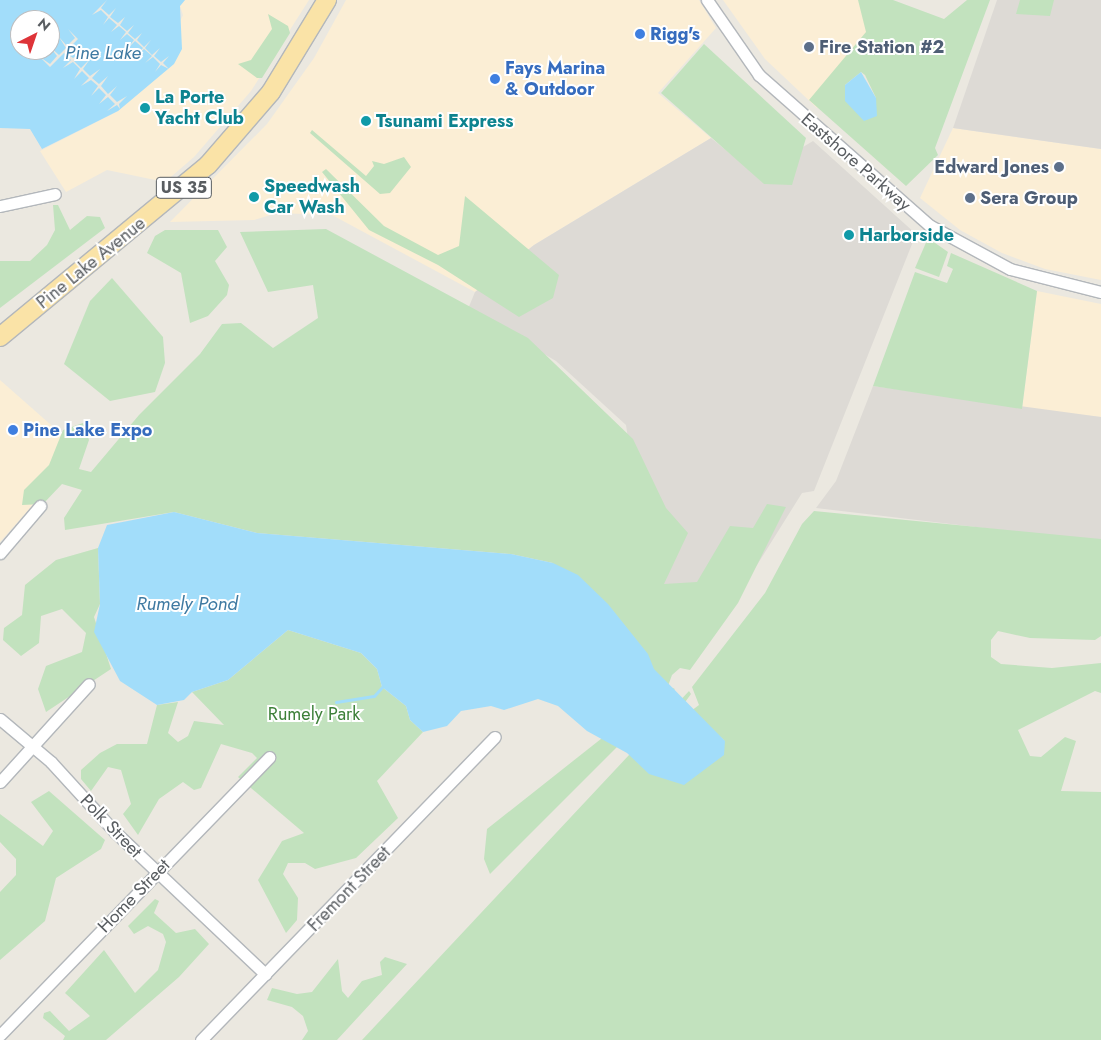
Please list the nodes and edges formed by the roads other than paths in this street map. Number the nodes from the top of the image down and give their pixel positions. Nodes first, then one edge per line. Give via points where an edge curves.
1 (326, 0) edge
2 (706, 0) edge
3 (55, 194) dead end
4 (0, 206) edge
5 (1101, 292) edge
6 (0, 337) edge
7 (40, 506) dead end
8 (0, 553) edge
9 (89, 684) dead end
10 (0, 719) edge
11 (495, 737) dead end
12 (31, 745) junction
13 (268, 757) dead end
14 (0, 782) edge
15 (156, 872) junction
16 (265, 974) junction
17 (0, 1035) edge
18 (201, 1040) edge

1 - 6 main road, Pine Lake Avenue / US 35 via 271,92 208,165
2 - 5 street, Eastshore Parkway via 759,75 923,221 1010,270
3 - 4 street
7 - 8 street
9 - 12 street
10 - 12 street, Polk Street
11 - 16 street, Fremont Street
12 - 14 street
12 - 15 street, Polk Street
13 - 15 street, Home Street
15 - 16 street, Polk Street
15 - 17 street, Home Street
16 - 18 street, Fremont Street

